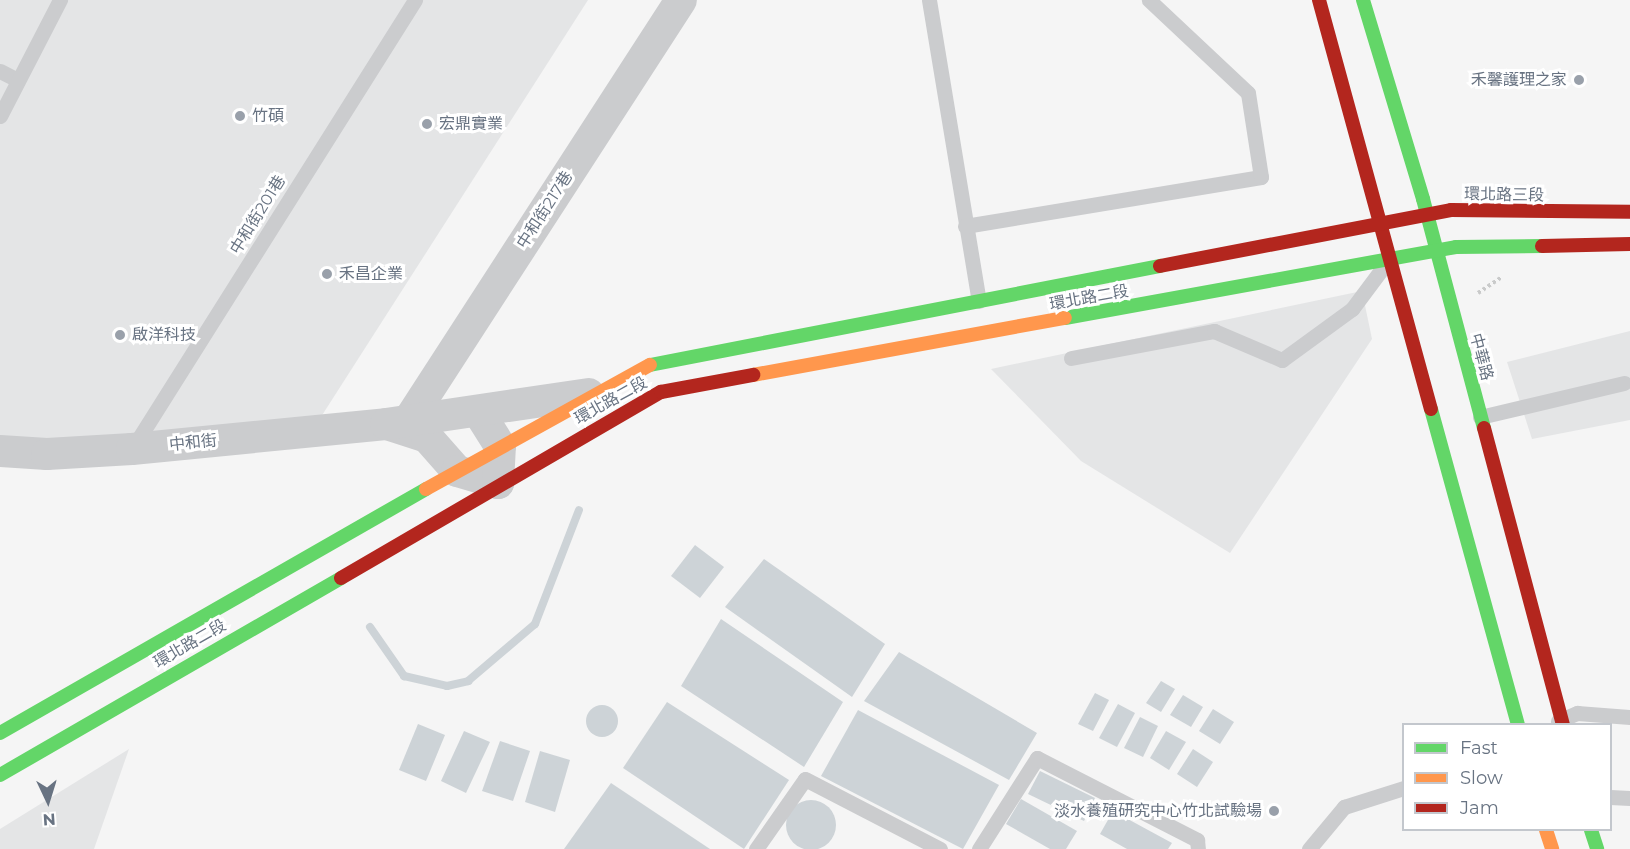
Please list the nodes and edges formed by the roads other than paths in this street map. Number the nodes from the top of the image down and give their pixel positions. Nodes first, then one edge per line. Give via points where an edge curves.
1 (60, 0) edge
2 (415, 0) edge
3 (681, 0) edge
4 (929, 0) edge
5 (1149, 0) edge
6 (1320, 0) edge
7 (1363, 0) edge
8 (0, 71) edge
9 (18, 80) junction
10 (0, 116) edge
11 (1630, 212) edge
12 (1427, 216) junction
13 (1380, 225) junction
14 (965, 226) junction
15 (1630, 244) edge
16 (1438, 253) junction
17 (1389, 260) junction
18 (979, 301) junction
19 (1071, 358) dead end
20 (1624, 383) dead end
21 (594, 393) junction
22 (478, 411) junction
23 (1480, 417) junction
24 (398, 422) junction
25 (501, 446) junction
26 (132, 449) junction
27 (0, 451) edge
28 (457, 471) junction
29 (498, 483) junction
30 (1630, 717) edge
31 (1518, 723) edge
32 (1560, 723) edge
33 (0, 733) edge
34 (0, 775) edge
35 (1402, 789) edge
36 (1612, 797) edge
37 (1630, 798) edge
38 (1546, 831) edge
39 (1592, 831) edge
40 (756, 849) edge
41 (940, 849) edge
42 (979, 849) edge
43 (1198, 849) edge
44 (1309, 849) edge
45 (1552, 849) edge
46 (1597, 849) edge

1 - 9 lane
2 - 26 lane, 中和街201巷
3 - 24 street, 中和街217巷
4 - 14 lane
5 - 14 lane via 1248,93 1261,177
6 - 13 street
7 - 12 street, 中華路
8 - 9 lane
9 - 10 lane
11 - 12 street, 環北路三段 via 1451,210
12 - 13 street, 環北路三段
12 - 16 street, 中華路
13 - 17 street
13 - 18 street, 環北路二段
14 - 18 lane
15 - 16 street via 1456,247
16 - 17 street
16 - 23 street, 中華路
17 - 19 lane via 1352,309 1282,360 1214,332
17 - 29 street, 環北路二段 via 661,392
17 - 31 street
18 - 21 street, 環北路二段 via 654,363
20 - 23 lane
21 - 22 street, 中和街
21 - 25 street, 環北路二段
22 - 24 street, 中和街
22 - 25 street
23 - 32 street, 中華路
24 - 26 street, 中和街
24 - 28 street, 中和街 via 427,437
25 - 28 street, 環北路二段
25 - 29 street
26 - 27 street, 中和街 via 47,454
28 - 29 street
28 - 33 street, 環北路二段
29 - 34 street, 環北路二段
30 - 32 lane via 1577,713
35 - 44 lane via 1344,807
36 - 37 lane
38 - 45 street
39 - 46 street
40 - 41 lane via 805,779
42 - 43 lane via 1037,758 1197,840

